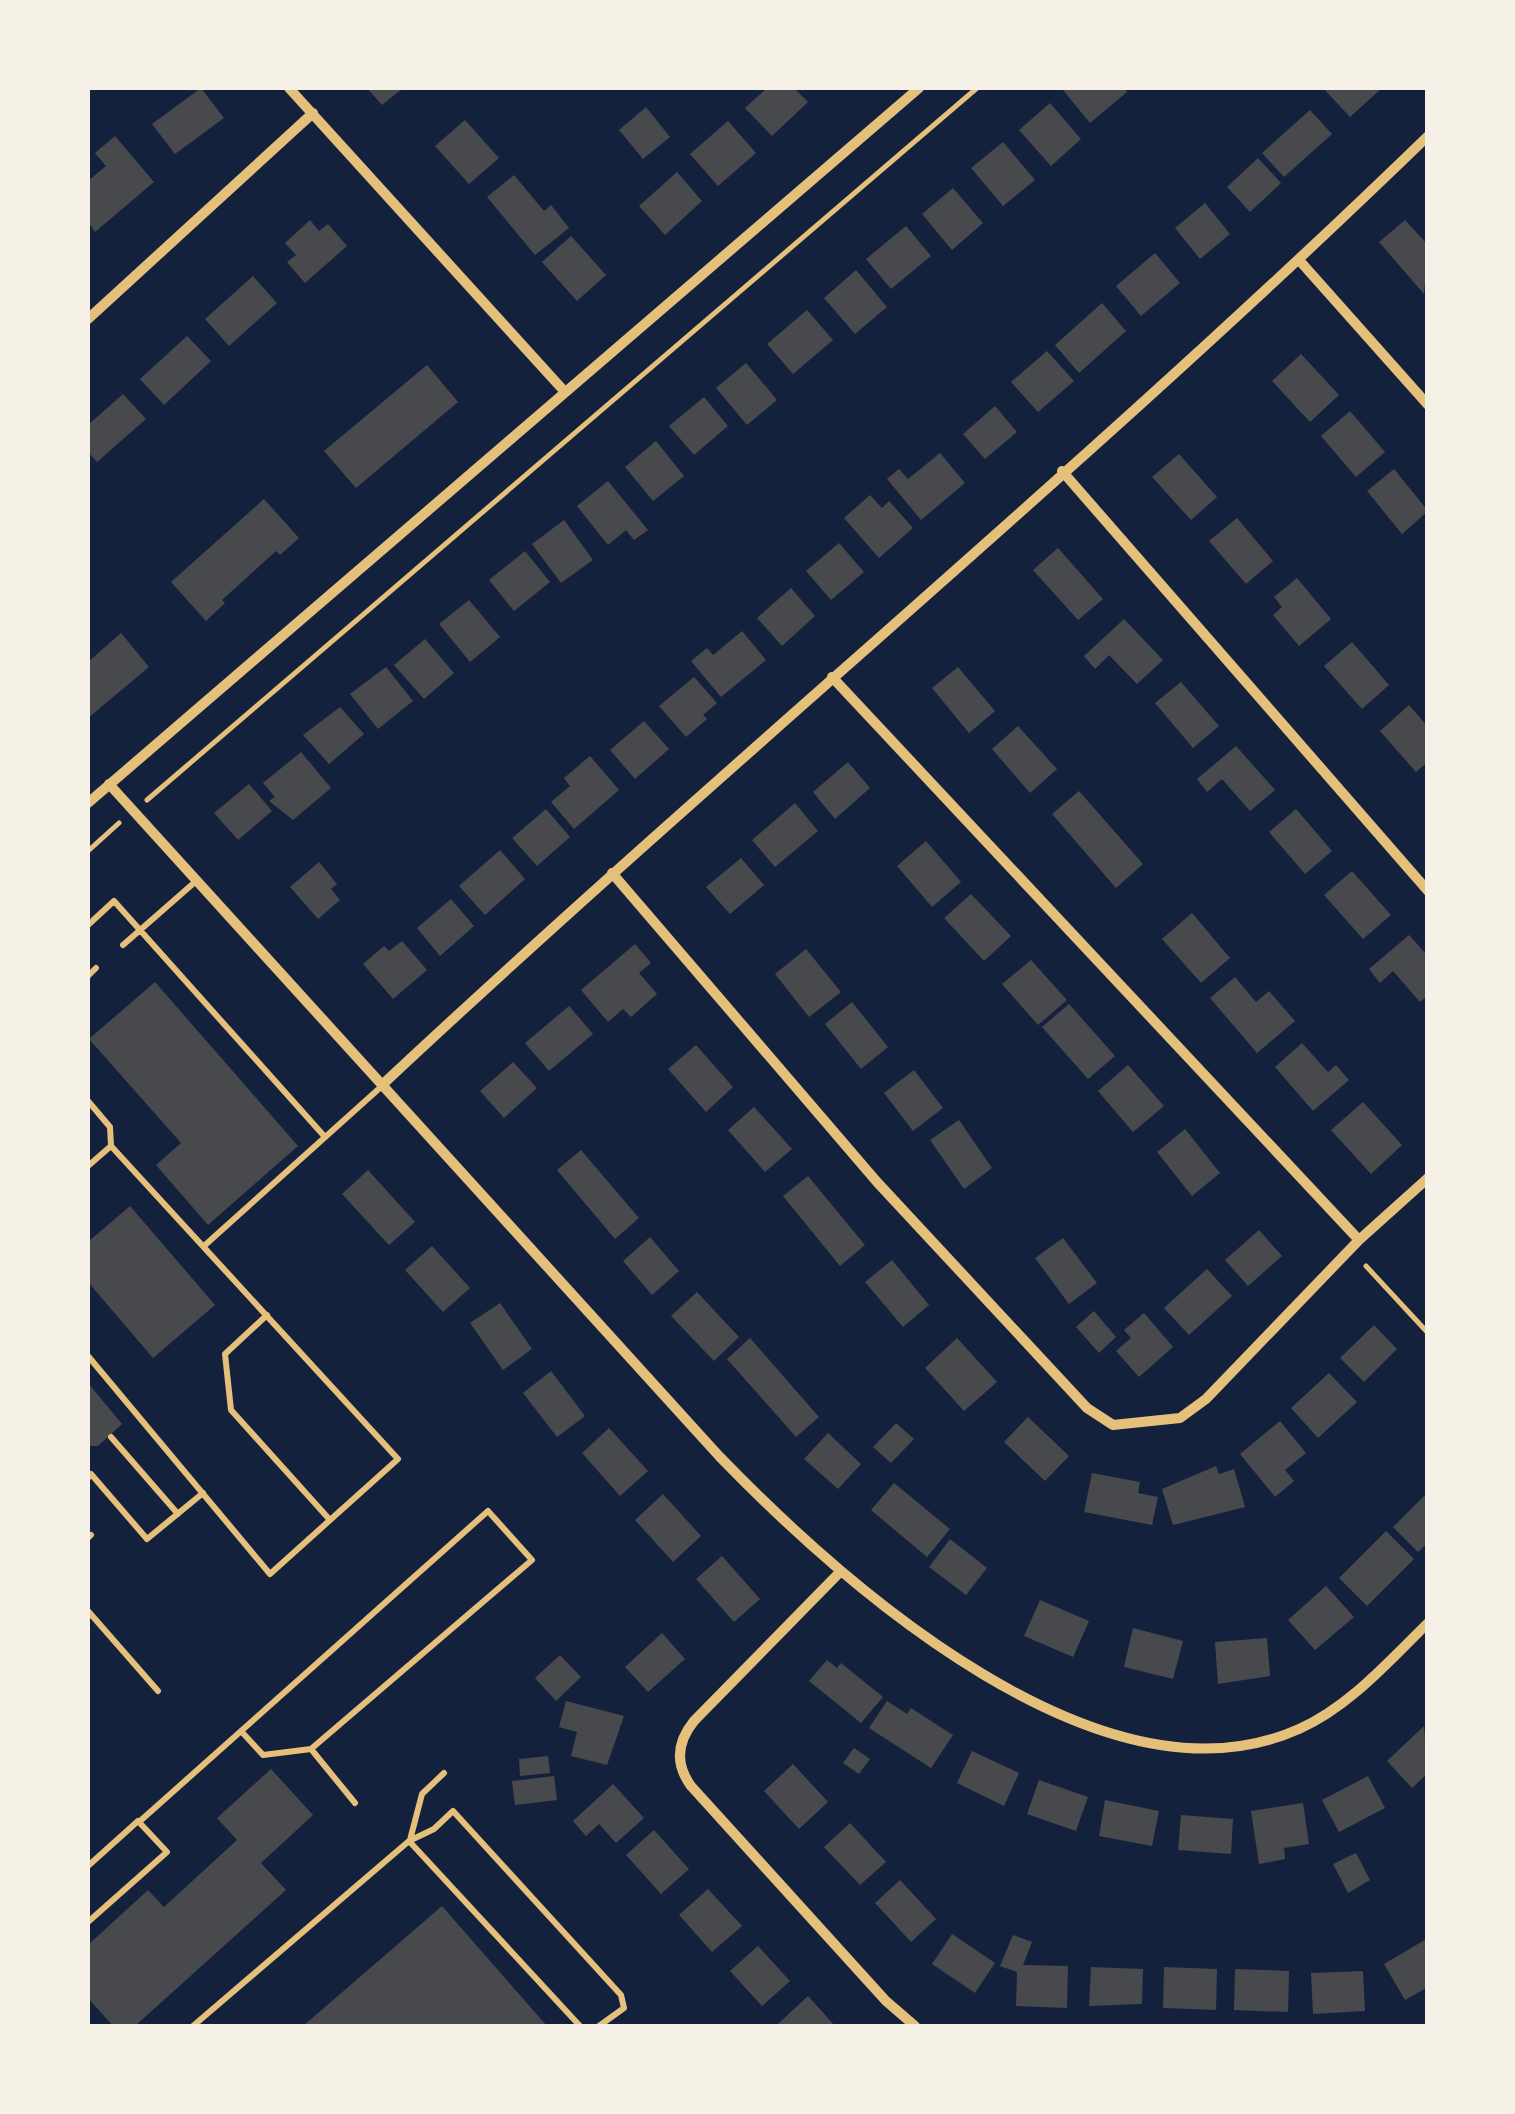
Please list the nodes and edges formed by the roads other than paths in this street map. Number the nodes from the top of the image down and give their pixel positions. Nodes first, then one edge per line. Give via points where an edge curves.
1 (289, 88) edge
2 (919, 88) edge
3 (313, 113) junction
4 (1428, 136) edge
5 (1299, 260) junction
6 (88, 319) edge
7 (565, 392) junction
8 (1428, 404) edge
9 (1062, 471) junction
10 (832, 676) junction
11 (109, 784) junction
12 (88, 803) edge
13 (612, 872) junction
14 (195, 882) junction
15 (1428, 891) edge
16 (88, 925) edge
17 (140, 930) junction
18 (123, 944) dead end
19 (96, 968) dead end
20 (88, 976) edge
21 (382, 1085) junction
22 (88, 1102) edge
23 (325, 1137) junction
24 (111, 1146) junction
25 (88, 1166) edge
26 (1428, 1178) edge
27 (1359, 1240) junction
28 (204, 1246) junction
29 (267, 1315) junction
30 (88, 1356) edge
31 (110, 1437) dead end
32 (88, 1478) edge
33 (202, 1493) junction
34 (178, 1514) junction
35 (330, 1520) junction
36 (841, 1571) junction
37 (88, 1612) edge
38 (1428, 1623) edge
39 (158, 1691) dead end
40 (241, 1731) junction
41 (311, 1748) junction
42 (444, 1773) dead end
43 (356, 1803) dead end
44 (139, 1822) junction
45 (410, 1842) junction
46 (88, 1866) edge
47 (88, 1922) edge
48 (194, 2026) edge
49 (580, 2026) edge
50 (599, 2026) edge
51 (915, 2026) edge

1 - 3 street
2 - 7 street
3 - 6 street
3 - 7 street
4 - 5 street
5 - 8 street
5 - 9 street
7 - 11 street
9 - 10 street
9 - 15 street
10 - 13 street
10 - 27 street
11 - 12 street
11 - 14 street
13 - 21 street
13 - 27 street via 877,1182 1087,1408 1113,1425 1180,1418 1206,1399
14 - 17 lane
14 - 21 street
16 - 17 lane via 114,900
17 - 18 lane
17 - 23 lane
19 - 20 lane
21 - 23 lane
21 - 36 street via 719,1456
22 - 24 lane via 110,1127
23 - 28 lane
24 - 25 lane
24 - 28 lane
26 - 27 street
28 - 29 lane
29 - 35 lane via 225,1354 231,1410
29 - 35 lane via 398,1459
30 - 33 lane
31 - 34 lane
32 - 34 lane via 92,1474 147,1538
33 - 34 lane
33 - 35 lane via 270,1574
36 - 38 street via 1016,1695 1090,1726 1171,1744 1240,1744 1298,1730 1348,1698
36 - 51 street via 694,1721 682,1742 681,1765 691,1786
37 - 39 lane
40 - 41 lane via 263,1755
40 - 41 lane via 488,1510 532,1560
40 - 44 lane
41 - 43 lane
42 - 45 lane via 422,1794
44 - 46 lane
44 - 47 lane via 166,1852
45 - 48 lane
45 - 49 lane
45 - 50 lane via 453,1811 621,1995 621,2014

